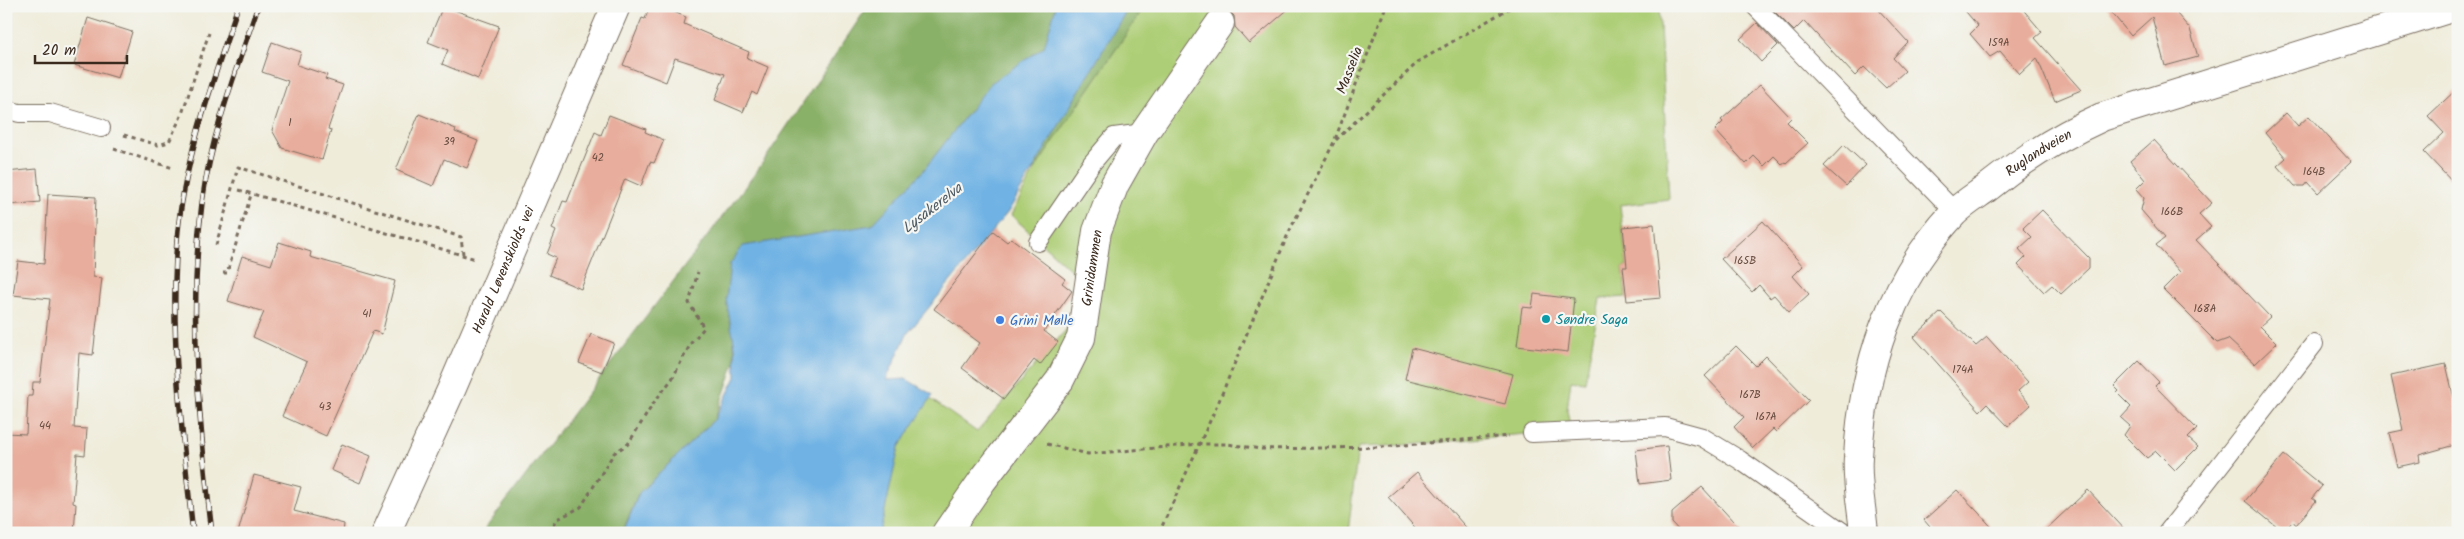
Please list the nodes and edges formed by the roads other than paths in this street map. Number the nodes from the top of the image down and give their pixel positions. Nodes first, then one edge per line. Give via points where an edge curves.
1 (616, 6) edge
2 (1755, 6) edge
3 (2458, 6) edge
4 (1220, 23) dead end
5 (6, 109) edge
6 (102, 128) road end
7 (1144, 133) junction
8 (1955, 212) junction
9 (1038, 242) dead end
10 (2314, 344) dead end
11 (1532, 432) road end
12 (386, 533) edge
13 (946, 533) edge
14 (1844, 533) edge
15 (1864, 533) edge
16 (2167, 533) edge

1 - 12 street, Harald Løvenskiolds vei
2 - 8 lane
3 - 8 street, Ruglandveien via 2102,117 2029,155
4 - 7 street, Grinidammen
5 - 6 lane via 19,113 50,113
7 - 9 lane via 1114,137 1092,163
7 - 13 street, Grinidammen via 1115,184 1097,231 1081,338 1060,380
8 - 15 street, Ruglandveien via 1926,246 1902,283 1883,327 1863,415 1858,459
10 - 16 lane
11 - 14 lane via 1665,427 1702,437

